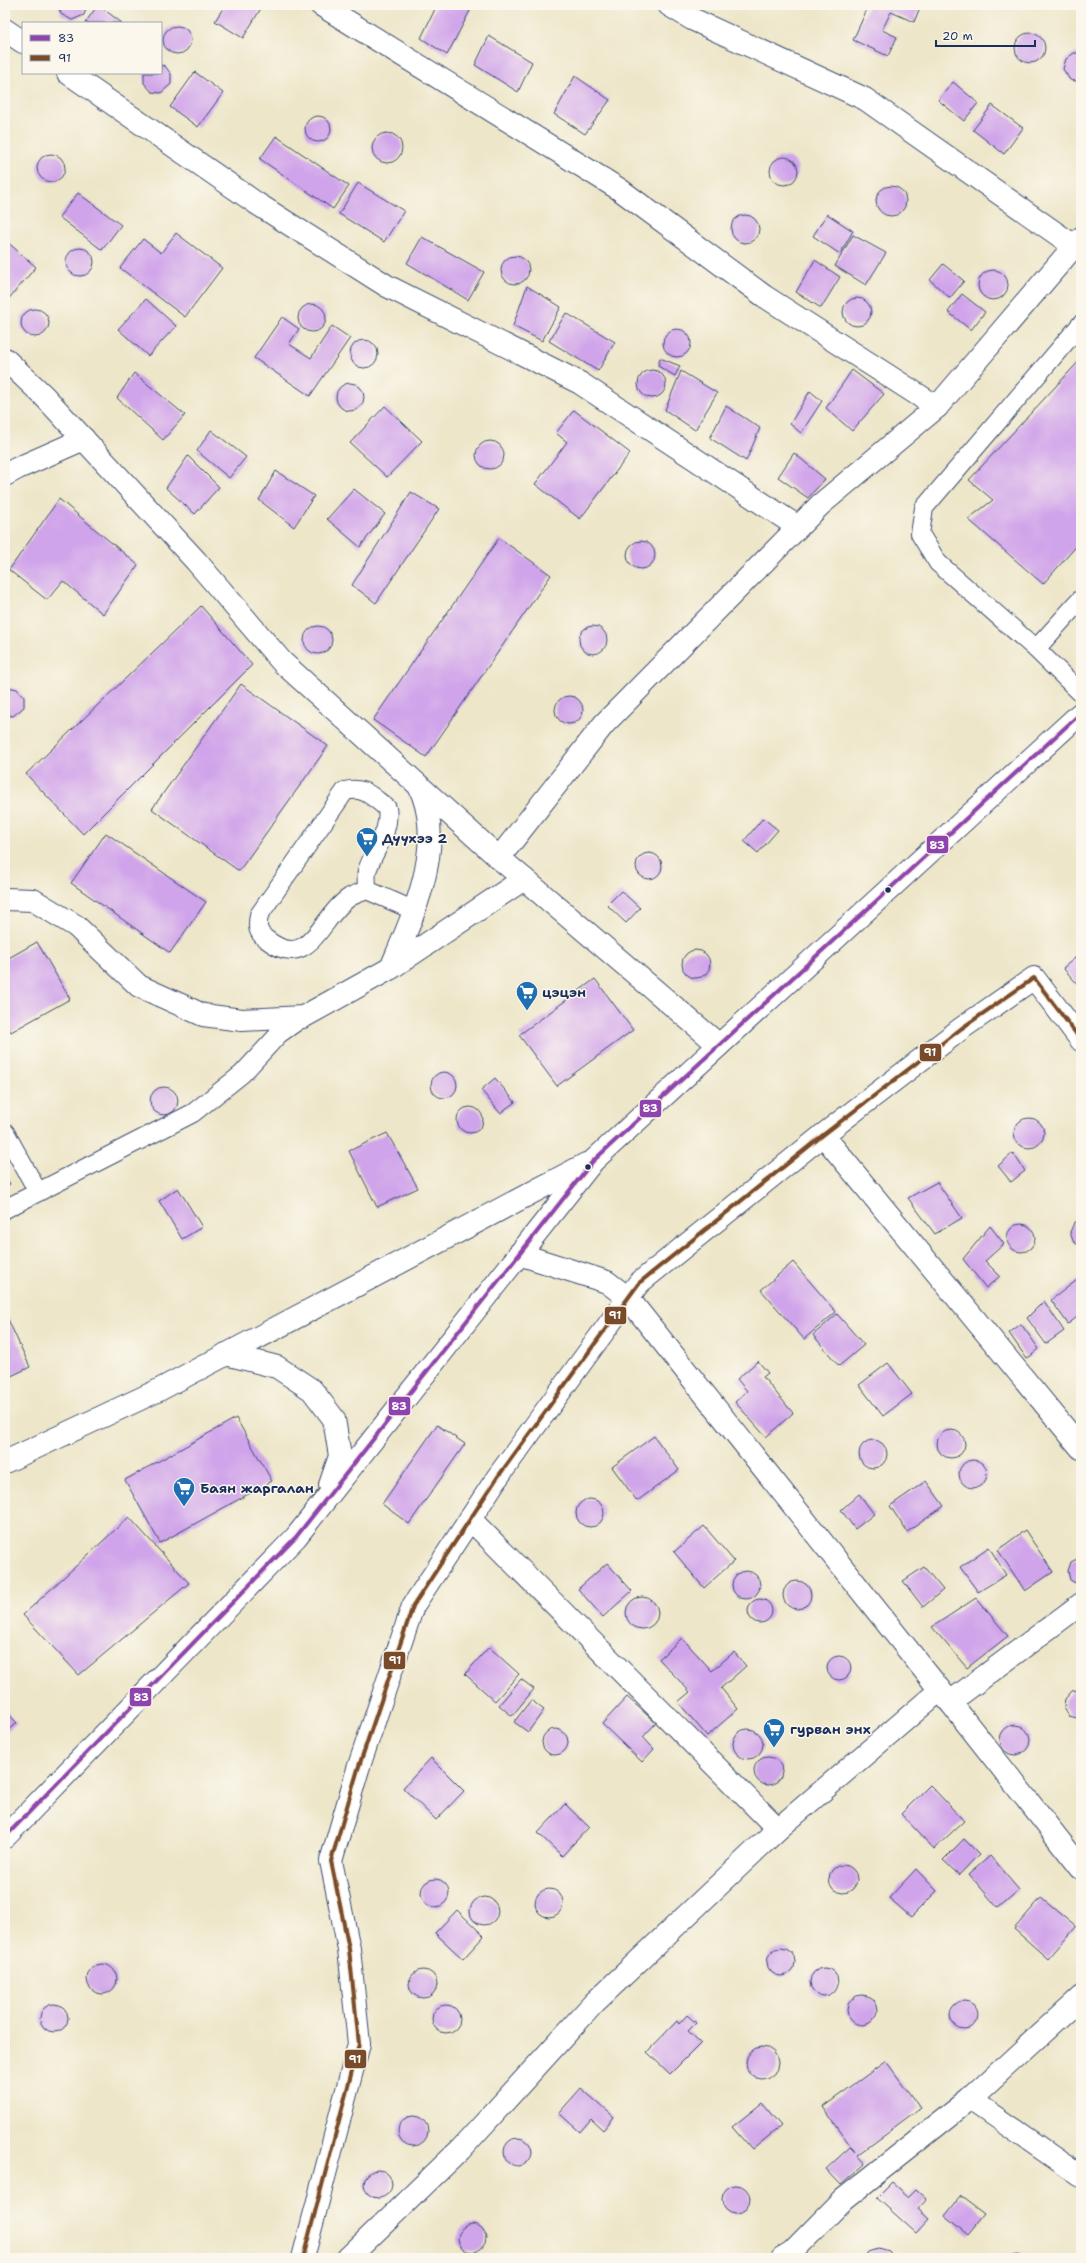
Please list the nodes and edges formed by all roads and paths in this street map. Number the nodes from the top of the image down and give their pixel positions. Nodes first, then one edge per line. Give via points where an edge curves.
1 (321, 5) edge
2 (670, 5) edge
3 (5, 30) edge
4 (22, 41) edge
5 (69, 74) edge
6 (1077, 242) edge
7 (1081, 324) edge
8 (5, 359) edge
9 (937, 407) junction
10 (84, 439) junction
11 (5, 475) edge
12 (798, 527) junction
13 (1081, 600) edge
14 (1036, 649) junction
15 (1081, 693) edge
16 (1081, 713) edge
17 (419, 786) junction
18 (500, 858) junction
19 (524, 879) junction
20 (367, 890) junction
21 (5, 899) edge
22 (415, 911) junction
23 (391, 968) junction
24 (303, 1017) junction
25 (1081, 1040) edge
26 (719, 1045) junction
27 (5, 1132) edge
28 (823, 1135) junction
29 (593, 1161) junction
30 (38, 1192) junction
31 (5, 1208) edge
32 (519, 1254) junction
33 (628, 1298) junction
34 (226, 1354) junction
35 (1081, 1448) edge
36 (5, 1462) edge
37 (326, 1499) junction
38 (470, 1519) junction
39 (1081, 1604) edge
40 (945, 1696) junction
41 (778, 1829) junction
42 (5, 1837) edge
43 (1081, 1868) edge
44 (1081, 1996) edge
45 (970, 2099) junction
46 (1081, 2176) edge
47 (792, 2256) edge
48 (303, 2258) edge
49 (348, 2258) edge

1 - 9 street via 619,189 764,296
2 - 6 street via 692,19 865,99
3 - 4 street
5 - 12 street via 256,203 387,286 580,384
6 - 9 street
7 - 14 lane via 924,508 920,534 938,563
8 - 10 street
9 - 12 street via 820,505
10 - 11 street
10 - 17 street via 196,561 282,662
12 - 18 street via 604,724
13 - 14 lane
14 - 15 lane
16 - 26 street
17 - 18 street
17 - 22 street via 427,801 430,856
18 - 19 street
19 - 23 street
19 - 26 street
20 - 20 lane via 350,897 304,948 291,951 278,948 261,934 257,925 259,915 345,791 362,790 387,808 388,826 367,872
20 - 22 lane
21 - 24 street via 33,900 76,926 139,986 203,1015 242,1020
22 - 23 street
23 - 24 street
24 - 30 lane via 279,1034 242,1074 193,1113
25 - 28 street via 1034,978 962,1028
26 - 29 street
27 - 30 lane
28 - 33 street via 639,1283
28 - 35 street
29 - 32 street
29 - 34 street
30 - 31 lane
32 - 33 street via 607,1282
32 - 37 street
33 - 38 street
33 - 40 street
34 - 36 street via 158,1391
34 - 37 street via 277,1367 312,1390 334,1419 340,1456
37 - 42 street via 296,1537
38 - 41 street
38 - 48 street via 413,1606 358,1769 331,1861 349,1949 359,2044
39 - 40 street
40 - 41 street
40 - 43 street
41 - 49 street via 594,2002 461,2149
44 - 45 street
45 - 46 street
45 - 47 street via 844,2199

